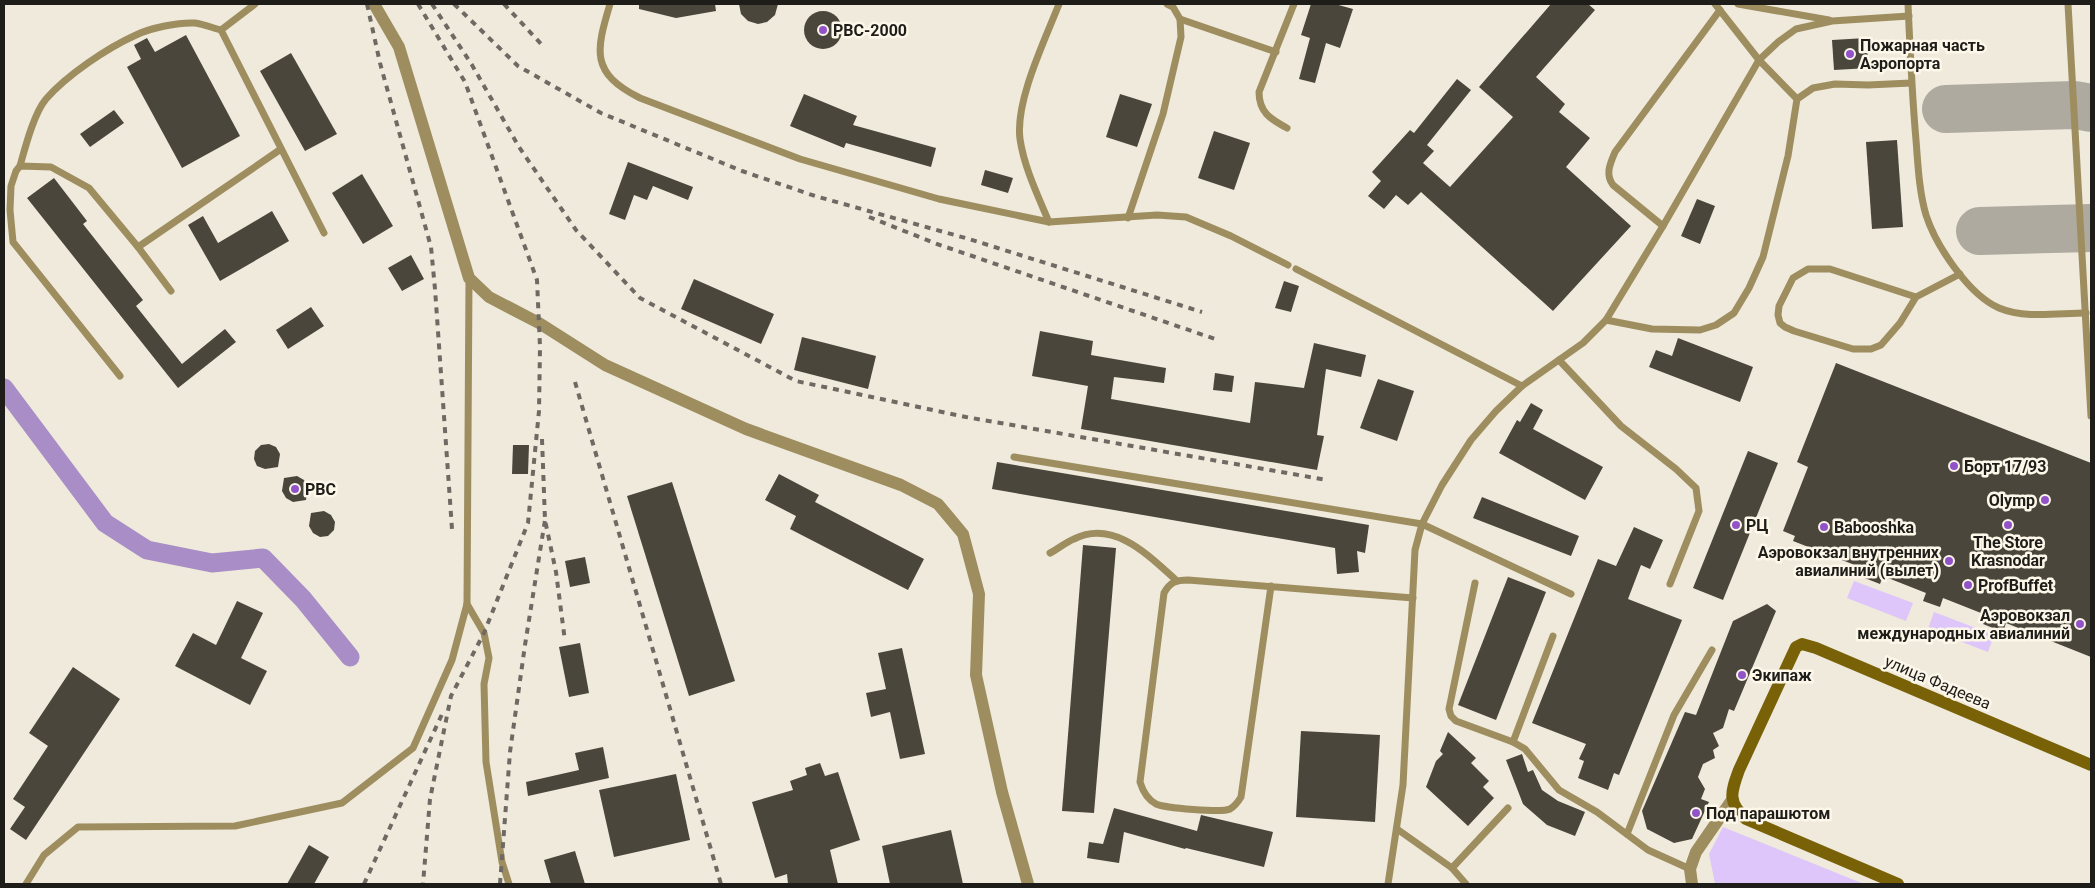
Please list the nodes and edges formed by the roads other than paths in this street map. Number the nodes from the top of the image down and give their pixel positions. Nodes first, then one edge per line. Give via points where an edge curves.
1 (255, 4) edge
2 (374, 4) edge
3 (610, 4) edge
4 (1059, 4) edge
5 (1167, 4) edge
6 (1294, 4) edge
7 (1738, 4) edge
8 (1908, 4) edge
9 (2068, 4) edge
10 (1717, 7) edge
11 (1909, 16) junction
12 (1180, 19) junction
13 (1832, 21) junction
14 (221, 30) junction
15 (1276, 52) junction
16 (1759, 60) junction
17 (1912, 83) junction
18 (1796, 99) junction
19 (1286, 128) dead end
20 (281, 148) junction
21 (20, 166) junction
22 (1128, 218) junction
23 (1049, 222) junction
24 (1663, 226) junction
25 (324, 233) dead end
26 (138, 247) junction
27 (1288, 265) dead end
28 (1296, 269) dead end
29 (1960, 274) junction
30 (469, 278) junction
31 (171, 291) dead end
32 (1916, 297) junction
33 (2086, 313) junction
34 (1606, 320) junction
35 (2090, 356) edge
36 (1558, 360) junction
37 (120, 376) dead end
38 (1522, 386) junction
39 (2091, 416) edge
40 (1014, 457) dead end
41 (1422, 524) junction
42 (1050, 553) dead end
43 (1176, 580) junction
44 (1475, 583) dead end
45 (1670, 584) dead end
46 (1271, 586) junction
47 (1571, 594) dead end
48 (1413, 598) junction
49 (467, 604) junction
50 (1553, 636) dead end
51 (1712, 650) dead end
52 (1513, 742) junction
53 (2091, 764) edge
54 (1732, 800) junction
55 (1508, 808) dead end
56 (1396, 829) junction
57 (1627, 834) junction
58 (1452, 868) junction
59 (1690, 869) junction
60 (26, 884) edge
61 (509, 884) edge
62 (1028, 884) edge
63 (1388, 884) edge
64 (1466, 884) edge
65 (1692, 884) edge
66 (1898, 884) edge

1 - 14 lane
2 - 30 street via 399,47
3 - 23 lane via 599,52 611,80 622,90 800,159 939,199
4 - 23 lane via 1026,92 1020,118 1020,139 1025,159
5 - 12 lane via 1173,7
6 - 15 lane
7 - 13 lane
8 - 11 lane
9 - 33 lane
10 - 16 lane
10 - 24 lane via 1615,152 1608,172 1613,186
11 - 13 lane
11 - 17 lane
12 - 15 lane
12 - 22 lane via 1182,37 1164,114
13 - 16 lane via 1796,29
14 - 20 lane
14 - 21 lane via 196,23 164,27 136,35 99,57 66,80 45,100
15 - 19 lane via 1259,92 1259,102 1263,112
16 - 18 lane
16 - 24 lane
17 - 18 lane via 1835,84 1813,88
17 - 29 lane via 1920,187 1927,216
18 - 34 lane via 1788,156 1763,256 1734,313 1716,325 1700,330 1652,329
20 - 25 lane
20 - 26 lane
21 - 26 lane via 51,168 88,188
21 - 37 lane via 11,186 13,242
22 - 23 lane
22 - 27 lane via 1156,215 1186,217
24 - 34 lane
26 - 31 lane
28 - 38 lane
29 - 32 lane
29 - 33 lane via 1984,300 2001,309 2027,313
30 - 49 lane
30 - 62 street via 489,297 539,323 605,365 746,429 902,485 938,504 963,534 979,594 976,675 1002,792
32 - 32 lane via 1881,345 1871,349 1852,348 1794,332 1780,323 1778,315 1793,278 1808,269 1830,269
33 - 35 lane
34 - 36 lane
35 - 39 lane
36 - 38 lane
36 - 45 lane via 1621,426 1696,488 1699,511
38 - 41 lane via 1471,440
40 - 41 lane
41 - 47 lane
41 - 48 lane via 1415,550
42 - 43 lane via 1075,538 1112,534 1148,555
43 - 46 lane
43 - 46 lane via 1164,593 1140,782 1144,794 1157,805 1218,812 1230,810 1241,797
44 - 52 lane via 1449,709 1456,721
46 - 48 lane
48 - 56 lane via 1403,786
49 - 60 lane via 452,660 413,748 342,803 235,826 78,827 44,855
49 - 61 lane via 484,633 489,658 484,684 486,762 502,862
50 - 52 lane
51 - 57 lane via 1674,715
52 - 57 lane via 1529,754 1559,790
53 - 54 main road, улица Фадеева via 1802,644 1792,653 1739,770
54 - 59 street via 1696,852
54 - 66 main road via 1746,818
55 - 58 lane
56 - 58 lane
56 - 63 lane
57 - 59 lane via 1648,850
58 - 64 lane
59 - 65 street

